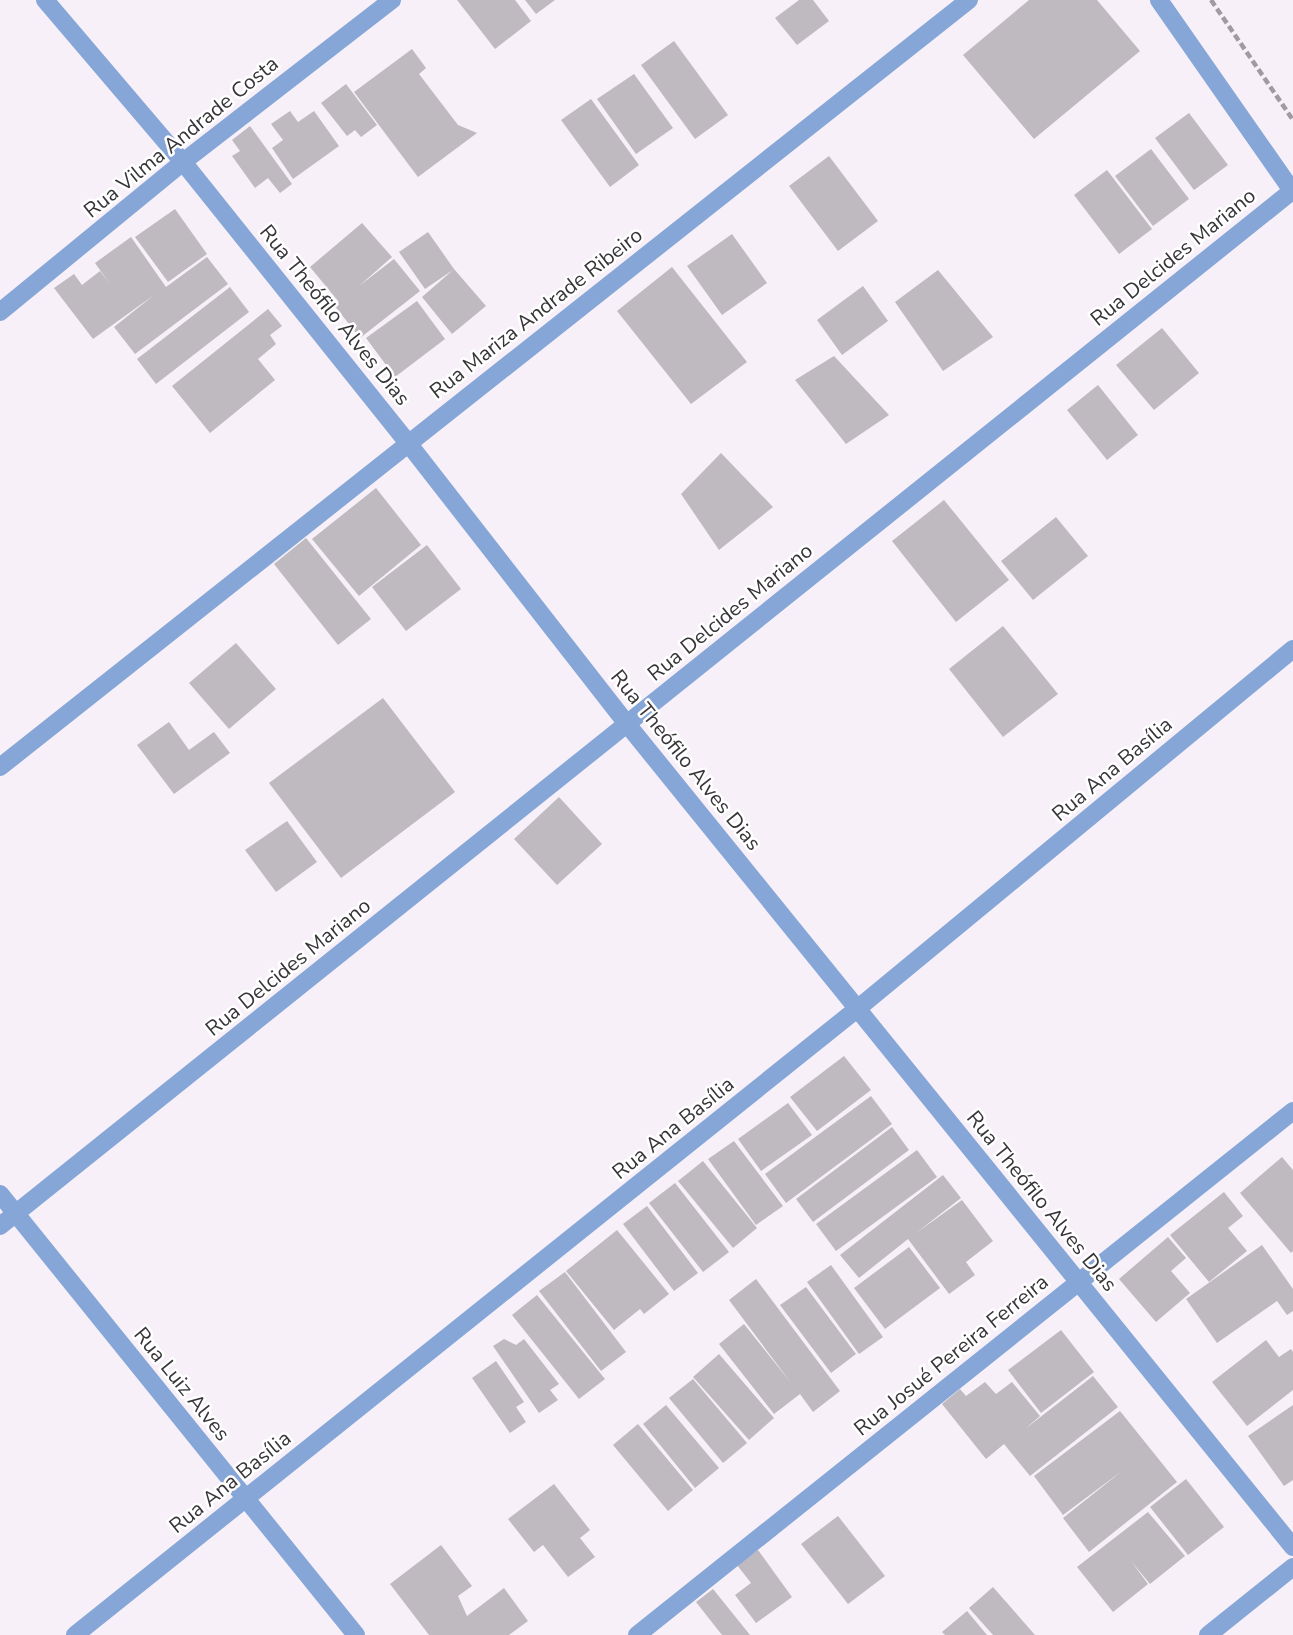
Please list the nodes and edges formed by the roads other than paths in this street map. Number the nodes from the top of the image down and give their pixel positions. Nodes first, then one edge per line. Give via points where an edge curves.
1 (45, 0) edge
2 (392, 0) edge
3 (969, 0) edge
4 (1158, 0) edge
5 (183, 162) junction
6 (1293, 191) edge
7 (0, 312) edge
8 (408, 443) junction
9 (1293, 649) edge
10 (627, 724) junction
11 (0, 767) edge
12 (857, 1009) junction
13 (1293, 1111) edge
14 (0, 1194) edge
15 (15, 1214) junction
16 (0, 1226) edge
17 (1078, 1282) junction
18 (246, 1499) junction
19 (1293, 1547) edge
20 (1293, 1567) edge
21 (75, 1635) edge
22 (356, 1635) edge
23 (637, 1635) edge
24 (1208, 1635) edge

1 - 5 street, Rua Theófilo Alves Dias
2 - 5 street, Rua Vilma Andrade Costa
3 - 8 street, Rua Mariza Andrade Ribeiro
4 - 6 street
5 - 7 street, Rua Vilma Andrade Costa
5 - 8 street, Rua Theófilo Alves Dias
6 - 10 street, Rua Delcides Mariano
8 - 10 street, Rua Theófilo Alves Dias
8 - 11 street, Rua Mariza Andrade Ribeiro
9 - 12 street, Rua Ana Basília
10 - 12 street, Rua Theófilo Alves Dias
10 - 15 street, Rua Delcides Mariano
12 - 17 street, Rua Theófilo Alves Dias
12 - 18 street, Rua Ana Basília
13 - 17 street, Rua Josué Pereira Ferreira
14 - 15 street, Rua Luiz Alves
15 - 16 street, Rua Delcides Mariano
15 - 18 street, Rua Luiz Alves
17 - 19 street, Rua Theófilo Alves Dias
17 - 23 street, Rua Josué Pereira Ferreira
18 - 21 street, Rua Ana Basília
18 - 22 street, Rua Luiz Alves
20 - 24 street

